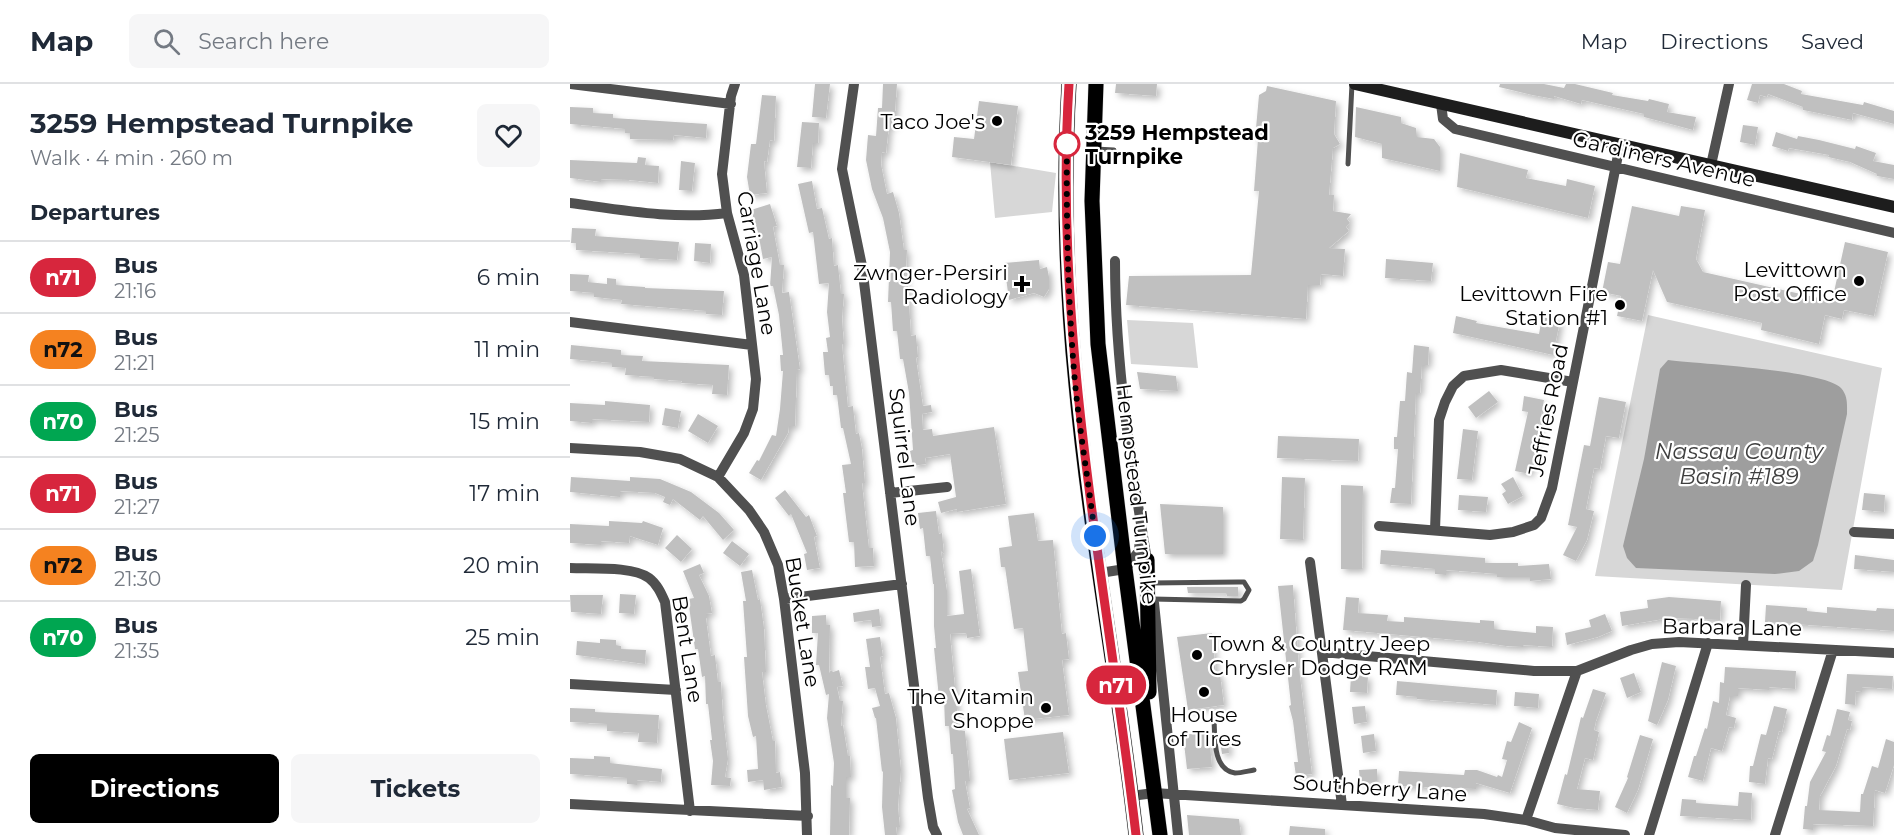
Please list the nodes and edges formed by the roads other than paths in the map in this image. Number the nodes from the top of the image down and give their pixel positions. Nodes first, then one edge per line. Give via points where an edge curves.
1 (570, 84) edge
2 (735, 84) edge
3 (855, 84) edge
4 (1069, 84) edge
5 (1096, 84) edge
6 (1354, 84) edge
7 (1729, 84) edge
8 (731, 104) junction
9 (1441, 104) junction
10 (1620, 145) junction
11 (1094, 149) junction
12 (1114, 150) dead end
13 (1348, 164) dead end
14 (1711, 165) junction
15 (1616, 168) junction
16 (570, 203) edge
17 (1894, 207) edge
18 (728, 213) junction
19 (1894, 233) edge
20 (1115, 261) dead end
21 (570, 322) edge
22 (752, 345) junction
23 (1573, 382) junction
24 (570, 448) edge
25 (718, 477) junction
26 (947, 487) dead end
27 (890, 493) junction
28 (1379, 526) dead end
29 (1141, 528) junction
30 (1436, 530) junction
31 (1854, 532) dead end
32 (1894, 534) edge
33 (1147, 560) junction
34 (1310, 562) dead end
35 (570, 568) edge
36 (1125, 569) junction
37 (1100, 573) junction
38 (1151, 583) junction
39 (902, 584) junction
40 (1746, 585) dead end
41 (784, 598) junction
42 (1153, 599) junction
43 (1708, 643) junction
44 (1743, 645) junction
45 (1833, 650) junction
46 (1322, 652) junction
47 (1894, 653) edge
48 (1577, 671) junction
49 (570, 684) edge
50 (676, 690) junction
51 (1214, 718) dead end
52 (1151, 761) junction
53 (1254, 770) dead end
54 (1154, 793) junction
55 (1173, 794) junction
56 (1131, 796) junction
57 (570, 804) edge
58 (1341, 805) junction
59 (690, 810) junction
60 (808, 816) junction
61 (1526, 820) junction
62 (1592, 834) edge
63 (807, 835) edge
64 (937, 835) edge
65 (1136, 835) edge
66 (1160, 835) edge
67 (1178, 835) edge
68 (1625, 835) edge
69 (1650, 835) edge
70 (1775, 835) edge

1 - 8 street
2 - 8 street, Carriage Lane
3 - 27 street, Squirrel Lane via 843,184 862,266
4 - 37 main road via 1068,289
5 - 11 main road, Hempstead Turnpike
6 - 9 main road, Gardiners Avenue
6 - 13 lane
7 - 14 street
8 - 18 street, Carriage Lane via 722,174
9 - 10 main road, Gardiners Avenue
9 - 15 street, Gardiners Avenue via 1443,119 1455,129
10 - 14 main road, Gardiners Avenue
10 - 15 street, Jeffries Road
11 - 12 lane
11 - 36 main road, Hempstead Turnpike via 1092,213 1098,344
14 - 17 main road, Gardiners Avenue
15 - 19 street, Gardiners Avenue
15 - 23 street, Jeffries Road
16 - 18 street via 661,214
18 - 22 street, Carriage Lane via 744,275
20 - 29 street, Hempstead Turnpike via 1121,373
21 - 22 street
22 - 25 street, Carriage Lane via 756,379 753,410
23 - 30 street, Jeffries Road via 1552,488 1541,518 1524,530 1490,535
23 - 30 street via 1501,370 1464,376 1454,386 1439,420
24 - 25 street, Bucket Lane via 680,459
25 - 41 street, Bucket Lane via 764,532 778,565
26 - 27 street
27 - 39 street, Squirrel Lane
28 - 30 street, Jeffries Road
29 - 33 street, Hempstead Turnpike
29 - 36 street via 1139,551
31 - 32 street
33 - 36 lane
33 - 38 street, Hempstead Turnpike
33 - 52 main road
34 - 46 street
35 - 50 street, Bent Lane via 635,571 649,578 665,602
36 - 37 street
36 - 52 main road, Hempstead Turnpike
37 - 56 main road
38 - 42 street, Hempstead Turnpike
38 - 42 lane via 1244,582 1249,590 1241,601
39 - 41 street
39 - 64 street, Squirrel Lane via 928,798
40 - 44 street
41 - 60 street, Bucket Lane
42 - 55 street, Hempstead Turnpike
43 - 44 street, Barbara Lane
43 - 48 street, Barbara Lane via 1652,644
43 - 69 street
44 - 45 street, Barbara Lane
45 - 47 street, Barbara Lane
45 - 70 street
46 - 48 street, Barbara Lane via 1534,671
46 - 58 street
48 - 61 street
49 - 50 street
50 - 59 street, Bent Lane
51 - 53 lane via 1217,758 1222,765 1237,773
52 - 54 main road, Hempstead Turnpike
54 - 55 street, Southberry Lane
54 - 56 street, Southberry Lane
54 - 66 main road, Hempstead Turnpike
55 - 58 street, Southberry Lane
55 - 67 street, Hempstead Turnpike
56 - 65 main road
57 - 59 street
58 - 61 street, Southberry Lane
59 - 60 street
60 - 63 street, Bucket Lane
61 - 62 street, Southberry Lane
62 - 68 street, Southberry Lane

